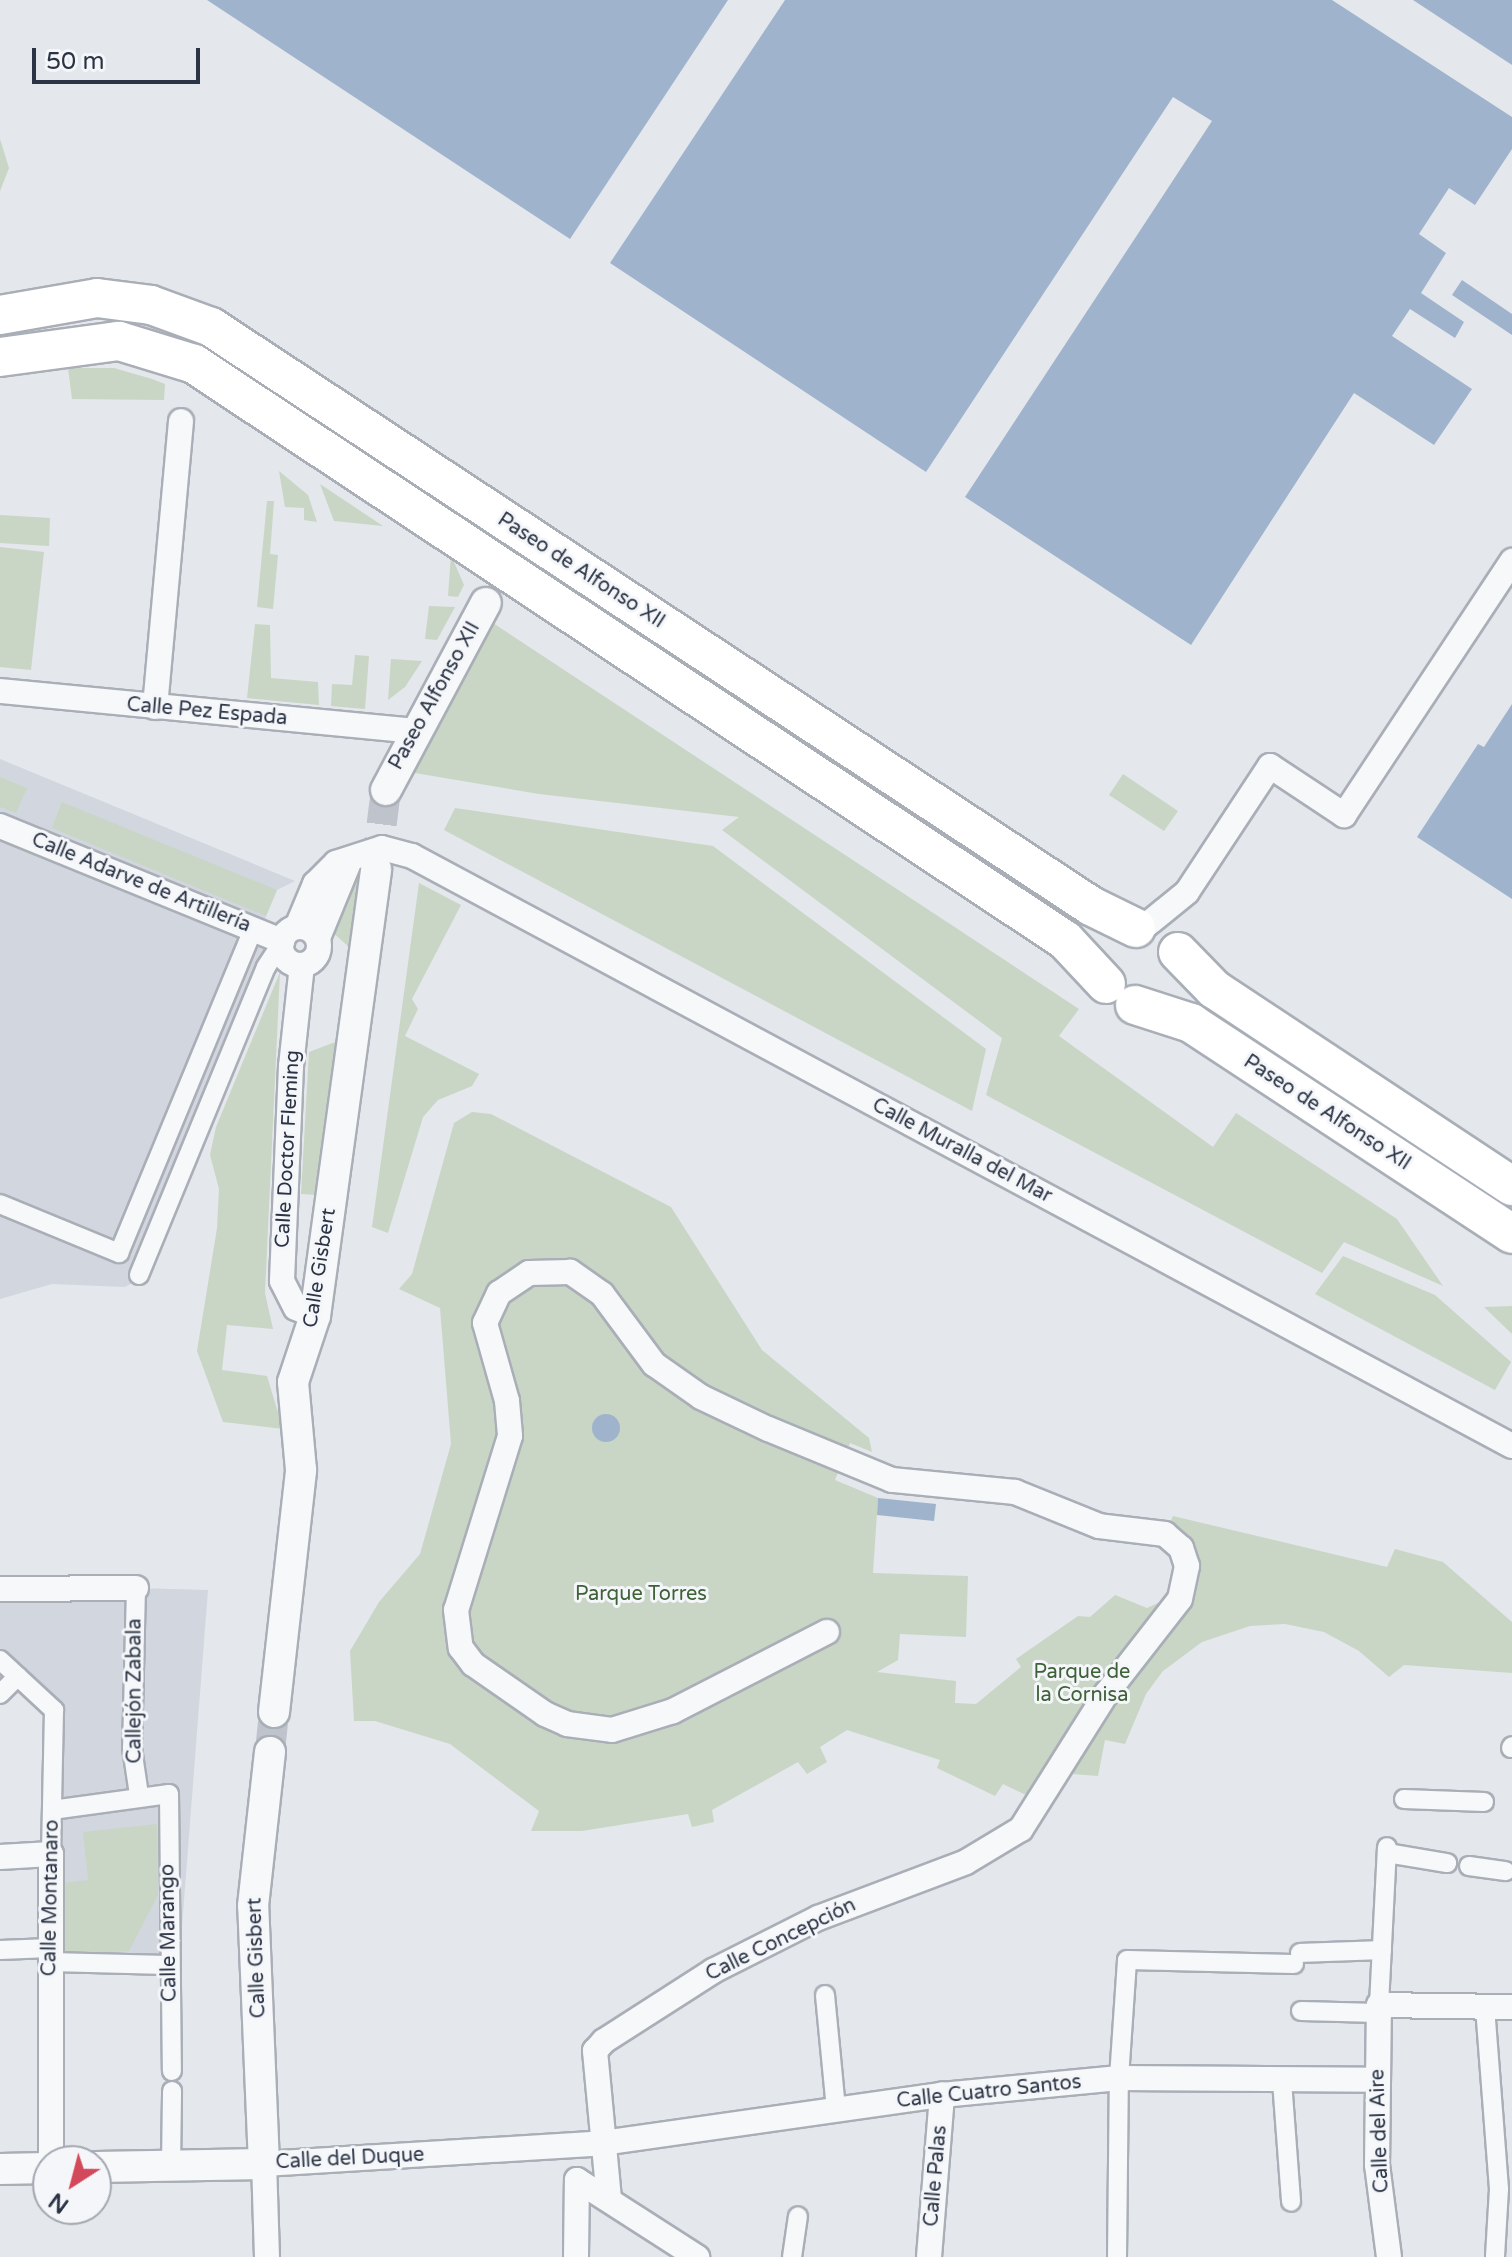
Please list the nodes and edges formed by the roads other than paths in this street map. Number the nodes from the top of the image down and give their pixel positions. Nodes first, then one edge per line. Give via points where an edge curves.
1 (0, 315) edge
2 (0, 357) edge
3 (181, 421) dead end
4 (475, 551) junction
5 (551, 551) junction
6 (1512, 561) edge
7 (526, 586) junction
8 (486, 603) junction
9 (0, 691) edge
10 (155, 707) junction
11 (414, 731) junction
12 (386, 790) tunnel mouth
13 (0, 826) edge
14 (364, 862) junction
15 (1187, 892) junction
16 (253, 930) junction
17 (294, 938) junction
18 (1158, 938) junction
19 (1121, 995) junction
20 (1512, 1186) edge
21 (0, 1204) edge
22 (1512, 1234) edge
23 (139, 1275) dead end
24 (315, 1316) junction
25 (1512, 1446) edge
26 (136, 1588) joint
27 (0, 1589) edge
28 (827, 1632) dead end
29 (0, 1660) edge
30 (18, 1676) junction
31 (0, 1694) edge
32 (274, 1712) tunnel mouth
33 (270, 1752) tunnel mouth
34 (139, 1795) junction
35 (1404, 1799) dead end
36 (1484, 1802) dead end
37 (52, 1810) junction
38 (51, 1854) junction
39 (0, 1857) edge
40 (1447, 1863) dead end
41 (1469, 1866) dead end
42 (1506, 1871) dead end
43 (0, 1950) edge
44 (1382, 1950) junction
45 (50, 1955) junction
46 (168, 1965) junction
47 (825, 1995) dead end
48 (1485, 2007) junction
49 (1512, 2007) edge
50 (1378, 2009) junction
51 (1301, 2011) dead end
52 (172, 2071) dead end
53 (1119, 2078) junction
54 (1377, 2080) junction
55 (1282, 2081) junction
56 (172, 2091) dead end
57 (942, 2095) junction
58 (836, 2110) junction
59 (603, 2143) junction
60 (51, 2145) edge
61 (264, 2164) junction
62 (171, 2166) junction
63 (112, 2167) edge
64 (32, 2168) edge
65 (0, 2169) edge
66 (1505, 2190) edge
67 (609, 2199) junction
68 (1291, 2202) dead end
69 (798, 2216) dead end
70 (267, 2257) edge
71 (576, 2257) edge
72 (697, 2257) edge
73 (792, 2257) edge
74 (929, 2257) edge
75 (1117, 2257) edge
76 (1389, 2257) edge
77 (1495, 2257) edge

1 - 5 main road, Paseo de Alfonso XII via 97,298 151,305 211,327
2 - 4 main road, Paseo de Alfonso XII via 95,340 165,351 223,382
3 - 10 street
4 - 7 main road, Paseo de Alfonso XII
4 - 8 street
5 - 7 main road
5 - 18 main road, Paseo de Alfonso XII via 1091,906
6 - 15 street via 1344,815 1270,766
7 - 8 street
7 - 19 main road, Paseo de Alfonso XII via 1065,940
8 - 11 street, Paseo Alfonso XII
9 - 10 street, Calle Pez Espada
10 - 11 street, Calle Pez Espada
11 - 12 street, Paseo Alfonso XII
13 - 16 street, Calle Adarve de Artillería
14 - 17 street via 315,884
14 - 24 street, Calle Gisbert
14 - 25 street, Calle Muralla del Mar via 382,848 412,856
15 - 18 street
15 - 18 street
16 - 17 street, Calle Adarve de Artillería
16 - 21 street via 119,1253
17 - 23 street via 266,967
17 - 24 street, Calle Doctor Fleming via 318,952 302,965 291,1066 282,1281 296,1308
18 - 19 main road via 1122,932 1107,948 1102,970
18 - 19 main road via 1181,967 1174,988 1157,1002
18 - 20 main road, Paseo de Alfonso XII via 1214,989
19 - 22 main road, Paseo de Alfonso XII via 1191,1023
24 - 32 street, Calle Gisbert via 292,1389 301,1470
26 - 27 street
26 - 34 street, Callejón Zabala via 132,1748
28 - 59 street, Calle Concepción via 673,1711 612,1730 567,1724 545,1714 473,1664 461,1648 456,1610 510,1436 507,1401 485,1323 499,1293 529,1273 550,1269 589,1281 654,1364 701,1397 875,1476 1015,1492 1099,1526 1165,1534 1185,1557 1187,1576 1180,1599 1106,1694 1021,1829 966,1862 818,1918 713,1971 618,2030 595,2051
29 - 30 street, Calle Montanaro
30 - 31 street
30 - 37 street, Calle Montanaro via 54,1710
33 - 61 street, Calle Gisbert via 253,1906
34 - 37 street
34 - 46 street, Calle Marango via 169,1794
35 - 36 street
37 - 38 street, Calle Montanaro
38 - 39 street
38 - 45 street, Calle Montanaro
40 - 44 street via 1387,1850
41 - 42 street
43 - 45 street
44 - 50 street
44 - 53 street via 1297,1959 1127,1960
45 - 46 street
45 - 60 street, Calle Montanaro
46 - 52 street, Calle Marango
47 - 58 street
48 - 49 street
48 - 50 street
48 - 66 street
50 - 51 street
50 - 54 street, Calle del Aire
53 - 55 street, Calle Cuatro Santos
53 - 57 street, Calle Cuatro Santos
53 - 75 street
54 - 55 street, Calle Cuatro Santos
54 - 76 street, Calle del Aire via 1377,2165
55 - 68 street
56 - 62 street
57 - 58 street, Calle Cuatro Santos
57 - 74 street, Calle Palas
58 - 59 street, Calle Cuatro Santos
59 - 61 street, Calle del Duque
59 - 67 street
61 - 62 street, Calle del Duque
61 - 70 street
62 - 63 street, Calle del Duque
64 - 65 street
66 - 77 street
67 - 71 street via 577,2180
67 - 72 street
69 - 73 street

